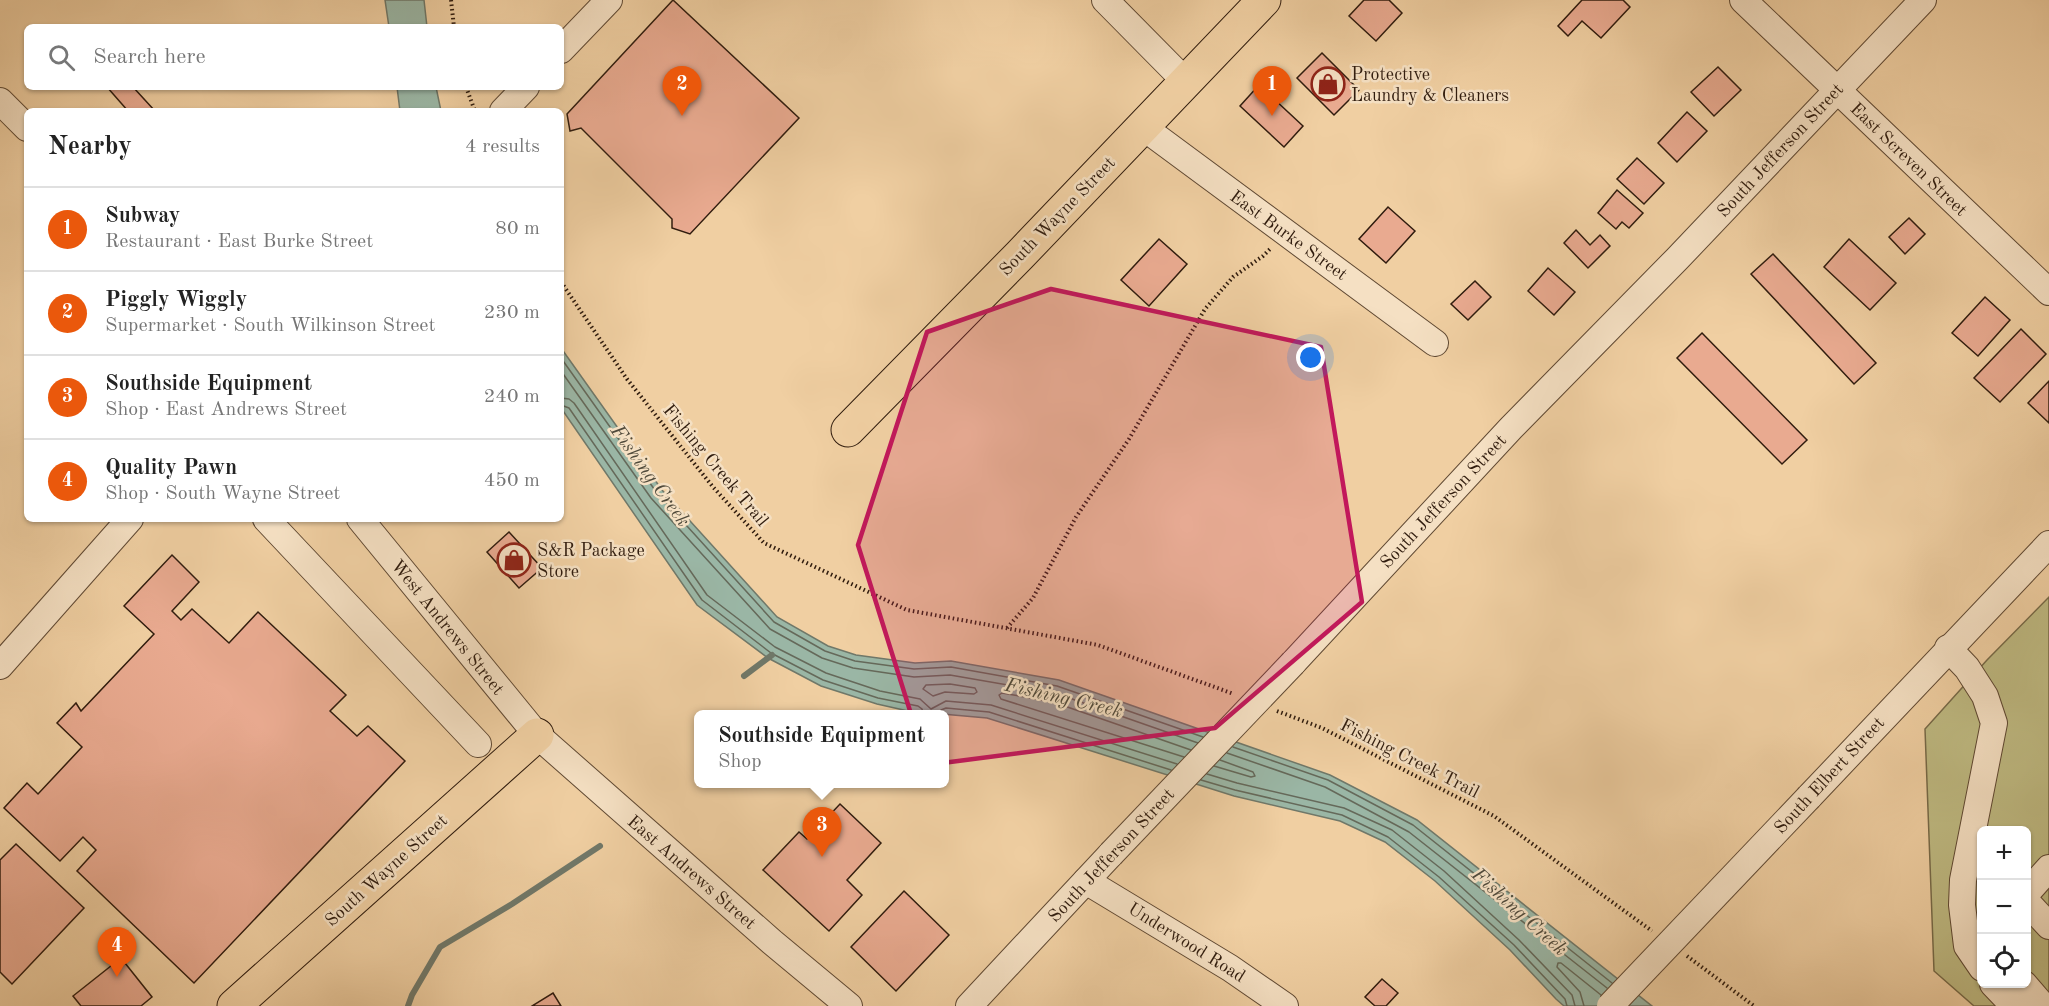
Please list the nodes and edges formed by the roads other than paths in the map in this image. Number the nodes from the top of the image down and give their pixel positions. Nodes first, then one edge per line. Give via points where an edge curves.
1 (609, 0) edge
2 (1105, 0) edge
3 (1264, 0) edge
4 (1743, 0) edge
5 (1923, 0) edge
6 (564, 47) edge
7 (1186, 82) junction
8 (523, 90) edge
9 (1837, 90) junction
10 (0, 101) edge
11 (506, 108) edge
12 (24, 125) edge
13 (1143, 127) junction
14 (2049, 292) edge
15 (1435, 343) dead end
16 (848, 430) dead end
17 (127, 522) edge
18 (269, 522) edge
19 (362, 522) edge
20 (2049, 544) edge
21 (1948, 648) junction
22 (0, 666) edge
23 (537, 735) junction
24 (478, 744) dead end
25 (2049, 868) edge
26 (1086, 881) junction
27 (2031, 888) edge
28 (2031, 906) edge
29 (2049, 926) edge
30 (1973, 927) edge
31 (1977, 961) edge
32 (1997, 988) edge
33 (2027, 988) edge
34 (234, 1006) edge
35 (849, 1006) edge
36 (969, 1006) edge
37 (1285, 1006) edge
38 (1610, 1006) edge
39 (2014, 1006) edge
40 (2043, 1006) edge

1 - 6 street
2 - 7 street
3 - 7 main road, South Wayne Street
4 - 9 street, East Screven Street
5 - 9 street, South Jefferson Street
7 - 13 main road, South Wayne Street
8 - 11 street
9 - 14 street, East Screven Street
9 - 26 street, South Jefferson Street, bridge via 1511,428
10 - 12 street
13 - 15 street, East Burke Street
13 - 16 main road, South Wayne Street
17 - 22 street
18 - 24 street
19 - 23 street, West Andrews Street
20 - 21 street, South Elbert Street
21 - 30 street via 1985,696 1994,723 1963,880 1962,905
21 - 38 street, South Elbert Street, bridge
23 - 34 main road, South Wayne Street
23 - 35 street, East Andrews Street
25 - 27 street
26 - 36 street, South Jefferson Street
26 - 37 street, Underwood Road
28 - 29 street
30 - 31 street via 1967,946
32 - 39 street
33 - 40 street

